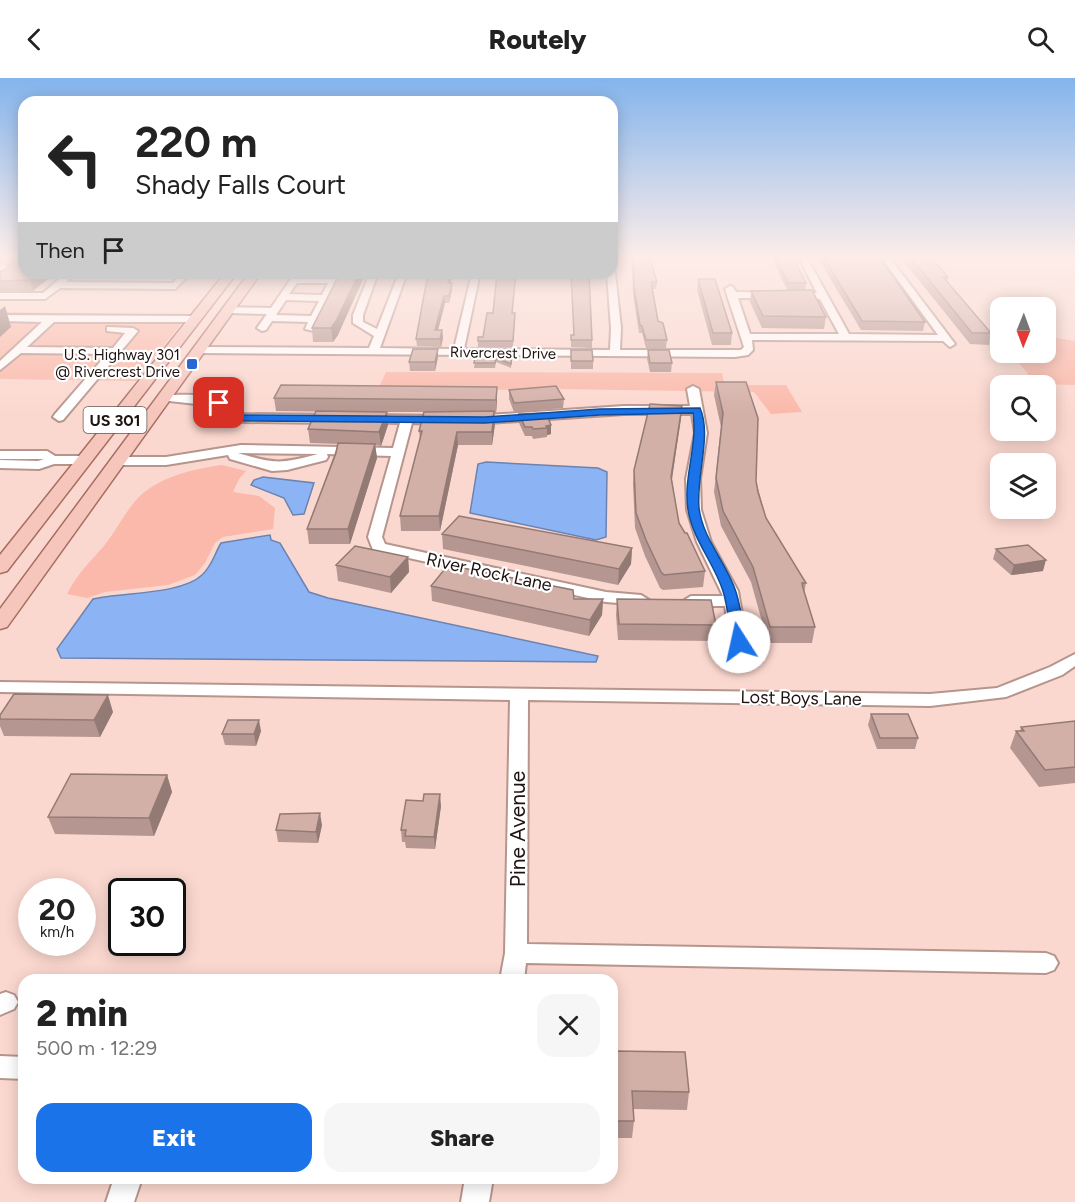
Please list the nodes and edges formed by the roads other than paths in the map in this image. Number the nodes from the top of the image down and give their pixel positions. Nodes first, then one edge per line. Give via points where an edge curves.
1 (201, 310) edge
2 (228, 310) edge
3 (253, 310) edge
4 (274, 310) edge
5 (319, 310) edge
6 (360, 310) edge
7 (389, 310) edge
8 (467, 310) edge
9 (614, 310) edge
10 (737, 310) edge
11 (831, 310) edge
12 (925, 310) edge
13 (271, 315) junction
14 (0, 318) edge
15 (51, 319) junction
16 (194, 319) junction
17 (315, 319) junction
18 (262, 328) dead end
19 (41, 329) junction
20 (310, 329) edge
21 (380, 335) junction
22 (746, 337) junction
23 (846, 338) junction
24 (30, 339) junction
25 (125, 340) junction
26 (19, 350) junction
27 (170, 350) junction
28 (199, 350) junction
29 (116, 351) junction
30 (373, 352) junction
31 (458, 352) junction
32 (615, 354) junction
33 (0, 367) edge
34 (693, 389) dead end
35 (164, 398) junction
36 (697, 410) junction
37 (59, 417) dead end
38 (407, 420) junction
39 (398, 452) junction
40 (216, 453) junction
41 (0, 455) edge
42 (297, 457) junction
43 (52, 460) junction
44 (84, 460) junction
45 (118, 461) junction
46 (0, 464) edge
47 (0, 567) edge
48 (732, 601) junction
49 (0, 623) edge
50 (739, 642) dead end
51 (1075, 659) edge
52 (0, 687) edge
53 (519, 694) junction
54 (516, 953) junction
55 (1046, 963) dead end
56 (513, 974) edge
57 (0, 1067) edge
58 (18, 1068) edge
59 (126, 1184) edge
60 (478, 1184) edge
61 (120, 1202) edge
62 (475, 1202) edge

1 - 16 main road, US 301
2 - 28 main road, US 301
3 - 13 street
4 - 13 street
5 - 17 street
6 - 21 street via 358,323
7 - 21 street
8 - 31 street
9 - 32 street
10 - 22 street
11 - 23 street
12 - 23 street via 949,342
13 - 17 street
13 - 18 street
14 - 15 street
15 - 16 street
15 - 19 street
16 - 27 main road, US 301
17 - 20 street
19 - 24 street
19 - 25 street via 134,331
21 - 30 street
22 - 23 street
22 - 32 street, Rivercrest Drive via 749,349 735,354
24 - 25 street
24 - 26 street
25 - 29 street
26 - 29 street
26 - 33 street
27 - 28 main road
27 - 44 main road, US 301
28 - 30 street, Rivercrest Drive
28 - 35 main road, US 301
29 - 37 street
30 - 31 street, Rivercrest Drive
31 - 32 street, Rivercrest Drive
34 - 36 street
35 - 38 street via 208,400 219,403 234,417 244,418
35 - 45 main road, US 301
36 - 38 street
36 - 48 street via 701,433 693,479 694,510 704,542 725,579
38 - 39 street, River Rock Lane
39 - 42 street
39 - 48 street, River Rock Lane via 375,537 378,547 606,597
40 - 42 street via 241,449
40 - 42 street via 272,467
40 - 45 street via 166,461
41 - 43 street via 47,455
43 - 44 street
43 - 46 street via 39,465
44 - 47 main road, US 301
45 - 49 main road, US 301
48 - 50 street
51 - 53 street, Lost Boys Lane via 1056,671 1000,693 930,700
52 - 53 street
53 - 54 street, Pine Avenue
54 - 55 street
54 - 56 street, Pine Avenue
57 - 58 street
59 - 61 street
60 - 62 street

